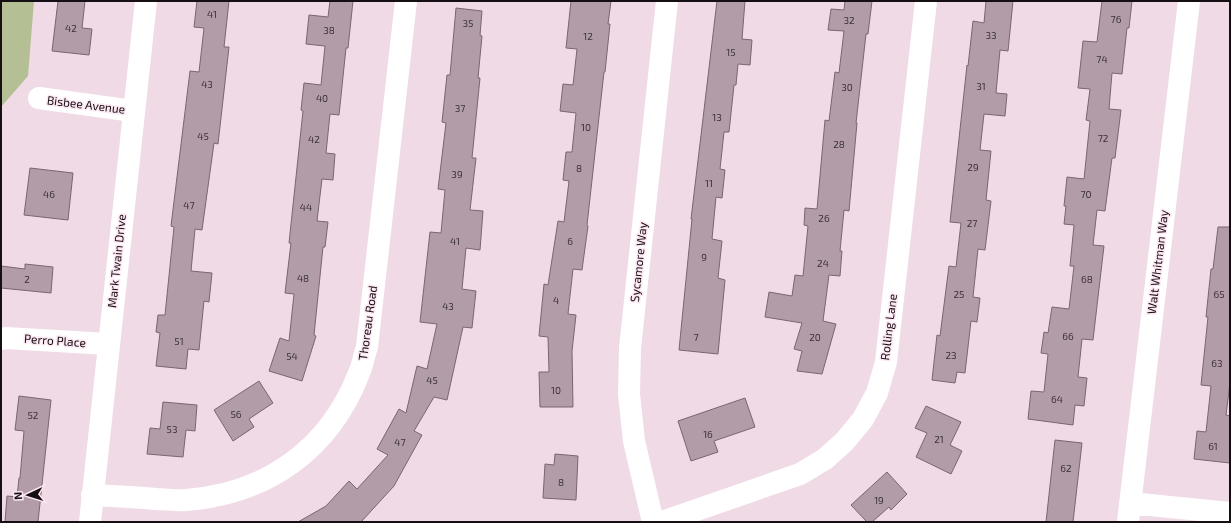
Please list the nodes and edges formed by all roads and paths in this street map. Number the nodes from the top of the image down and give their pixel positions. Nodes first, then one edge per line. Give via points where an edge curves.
1 (146, 1) edge
2 (406, 1) edge
3 (667, 1) edge
4 (926, 1) edge
5 (1189, 1) edge
6 (40, 98) dead end
7 (133, 111) junction
8 (1, 338) edge
9 (108, 344) junction
10 (92, 495) junction
11 (1129, 512) edge
12 (1230, 513) edge
13 (90, 522) edge
14 (653, 522) edge
15 (662, 522) edge

1 - 7 street, Mark Twain Drive
2 - 10 street, Thoreau Road via 366,347 360,373 346,403 329,428 306,452 277,474 249,487 218,497 184,501
3 - 14 street, Sycamore Way via 630,348 629,394 634,441
4 - 15 street, Rolling Lane via 886,362 877,393 863,419 845,442 825,459 793,476
5 - 11 street, Walt Whitman Way
6 - 7 street, Bisbee Avenue
7 - 9 street, Mark Twain Drive
8 - 9 street, Perro Place
9 - 10 street, Mark Twain Drive
10 - 13 street, Mark Twain Drive
11 - 12 street

